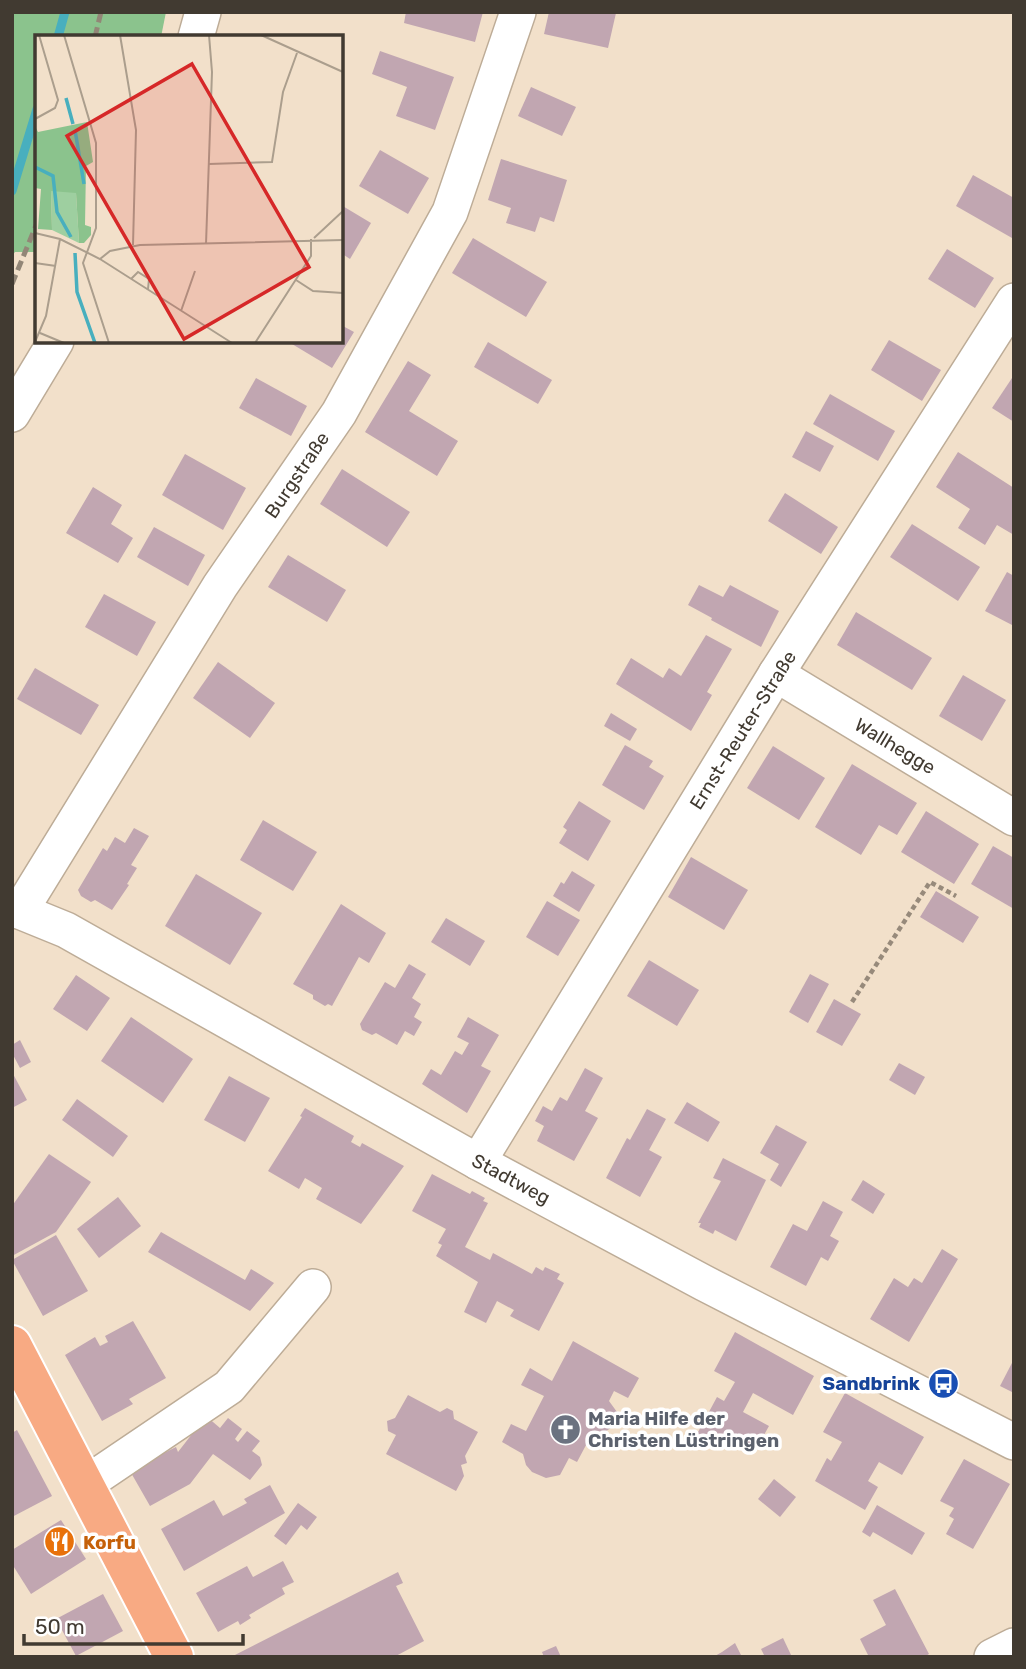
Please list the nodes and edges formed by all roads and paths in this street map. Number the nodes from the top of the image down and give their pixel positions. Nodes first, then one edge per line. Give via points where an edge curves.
1 (202, 12) edge
2 (518, 12) edge
3 (196, 35) edge
4 (1014, 301) edge
5 (55, 343) edge
6 (12, 414) edge
7 (776, 674) junction
8 (1014, 818) edge
9 (956, 896) dead end
10 (16, 909) edge
11 (852, 1002) dead end
12 (478, 1162) junction
13 (313, 1287) dead end
14 (12, 1345) edge
15 (1014, 1443) edge
16 (84, 1485) junction
17 (1014, 1646) edge
18 (174, 1657) edge
19 (992, 1657) edge

1 - 3 street
2 - 10 street, Burgstraße via 450,212 339,413 220,586
4 - 7 street, Ernst-Reuter-Straße
5 - 6 street
7 - 8 street, Wallhegge
7 - 12 street, Ernst-Reuter-Straße
9 - 11 path via 930,882
10 - 12 street, Stadtweg via 66,930
12 - 15 street, Stadtweg
13 - 16 street via 229,1387
14 - 16 main road
16 - 18 main road
17 - 19 street

